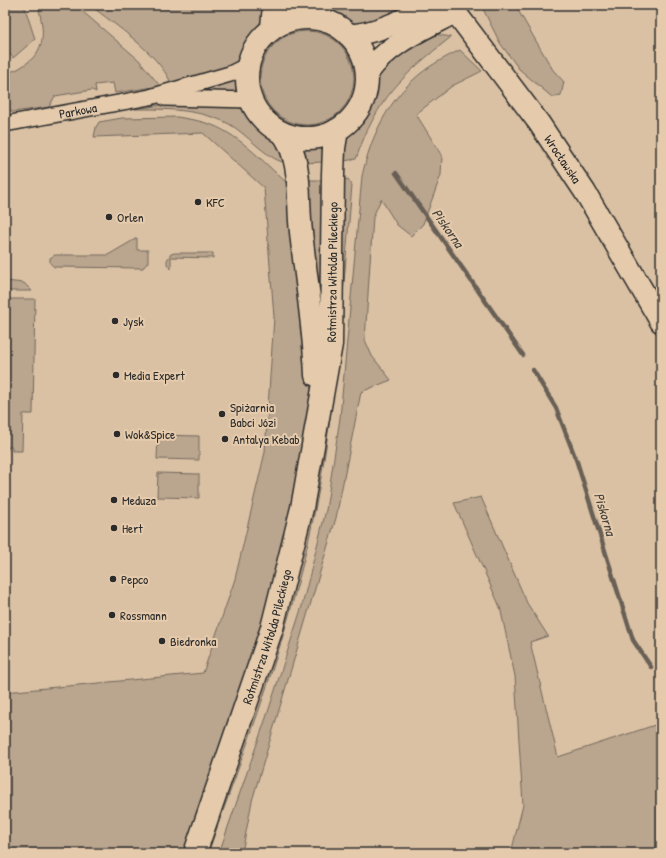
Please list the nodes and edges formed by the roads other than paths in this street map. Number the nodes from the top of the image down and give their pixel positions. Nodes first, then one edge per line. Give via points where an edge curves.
1 (274, 5) edge
2 (430, 5) edge
3 (453, 9) edge
4 (321, 12) edge
5 (272, 28) junction
6 (348, 35) junction
7 (248, 65) junction
8 (367, 74) junction
9 (150, 98) junction
10 (251, 100) junction
11 (5, 124) edge
12 (338, 130) junction
13 (284, 134) junction
14 (661, 322) edge
15 (318, 414) junction
16 (195, 853) edge

1 - 5 main road
2 - 6 main road via 396,23 370,32
3 - 8 main road via 386,51
3 - 14 main road, Wrocławska via 543,128 596,210
4 - 5 main road via 284,21
4 - 6 main road
5 - 7 main road via 257,43
6 - 8 main road via 361,53
7 - 9 street via 230,74
7 - 10 main road via 247,85
8 - 12 main road via 360,106
9 - 10 street
9 - 11 street, Parkowa
10 - 13 main road via 270,127
12 - 13 main road via 311,138
12 - 15 main road, Rotmistrza Witolda Pileckiego via 334,144 333,174 331,344
13 - 15 main road, Rotmistrza Witolda Pileckiego via 291,145 298,174 301,230 315,343
15 - 16 main road, Rotmistrza Witolda Pileckiego via 302,508 272,628

